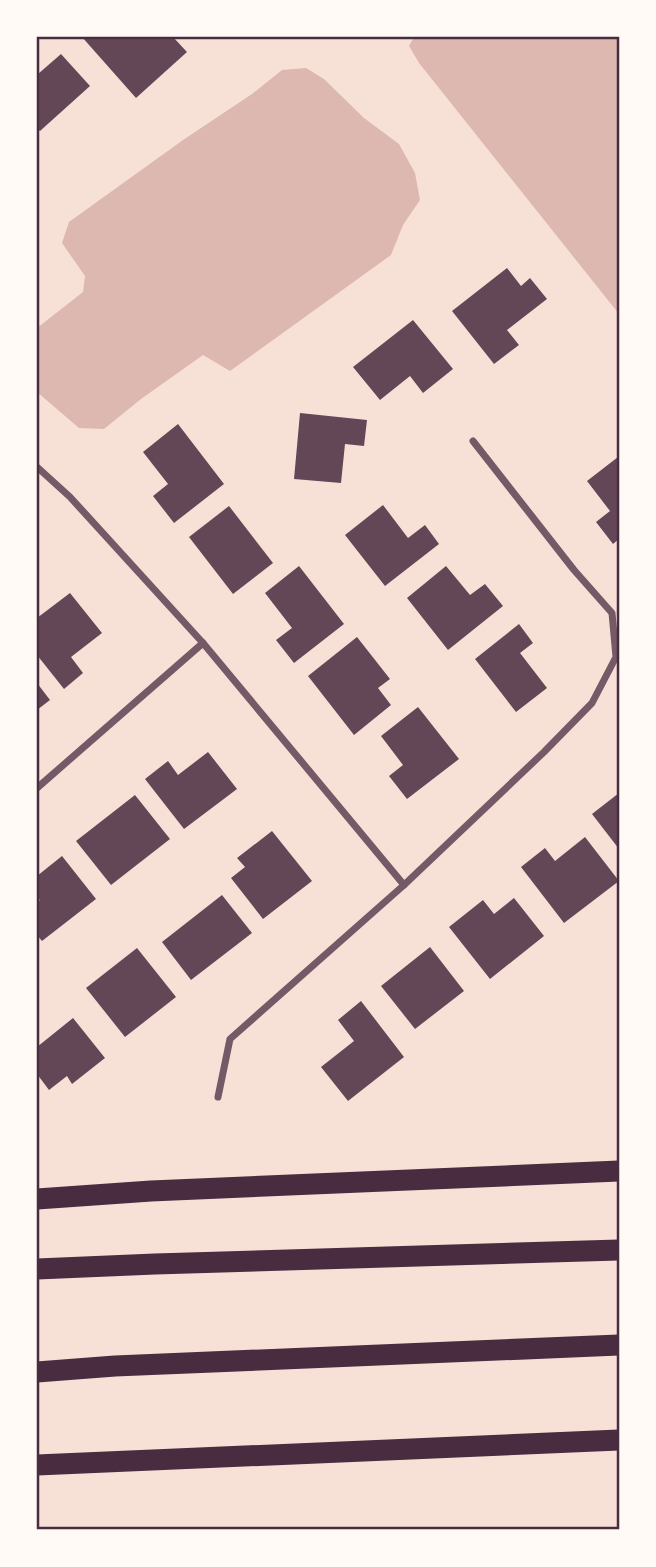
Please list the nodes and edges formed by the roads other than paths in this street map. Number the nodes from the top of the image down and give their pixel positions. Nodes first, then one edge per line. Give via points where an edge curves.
1 (473, 441) dead end
2 (37, 467) edge
3 (203, 643) junction
4 (37, 788) edge
5 (404, 885) junction
6 (218, 1097) dead end
7 (619, 1171) edge
8 (37, 1199) edge
9 (619, 1250) edge
10 (37, 1269) edge
11 (619, 1345) edge
12 (37, 1372) edge
13 (619, 1440) edge
14 (37, 1465) edge

1 - 5 street via 612,613 617,657 592,703
2 - 3 street
3 - 4 street
3 - 5 street
5 - 6 street via 230,1039
7 - 8 highway
9 - 10 highway
11 - 12 highway
13 - 14 highway

